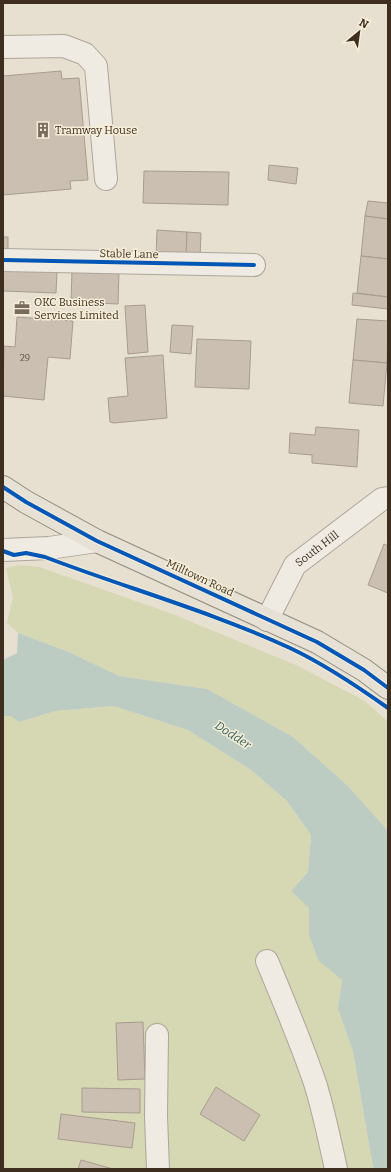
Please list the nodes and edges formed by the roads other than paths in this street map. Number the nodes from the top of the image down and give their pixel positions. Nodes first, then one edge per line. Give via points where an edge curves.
1 (3, 47) edge
2 (106, 179) dead end
3 (3, 260) edge
4 (254, 265) dead end
5 (3, 487) edge
6 (388, 498) edge
7 (96, 541) junction
8 (3, 550) edge
9 (267, 620) junction
10 (388, 688) edge
11 (267, 961) dead end
12 (157, 1035) dead end
13 (158, 1169) edge
14 (336, 1169) edge

1 - 2 street via 64,46 85,54 96,66
3 - 4 street, Stable Lane
5 - 7 main road, Milltown Road
6 - 9 street, South Hill via 382,499 295,565
7 - 8 street via 49,548
7 - 9 main road, Milltown Road
9 - 10 main road, Milltown Road via 317,642 364,670
11 - 14 street via 316,1085
12 - 13 street

